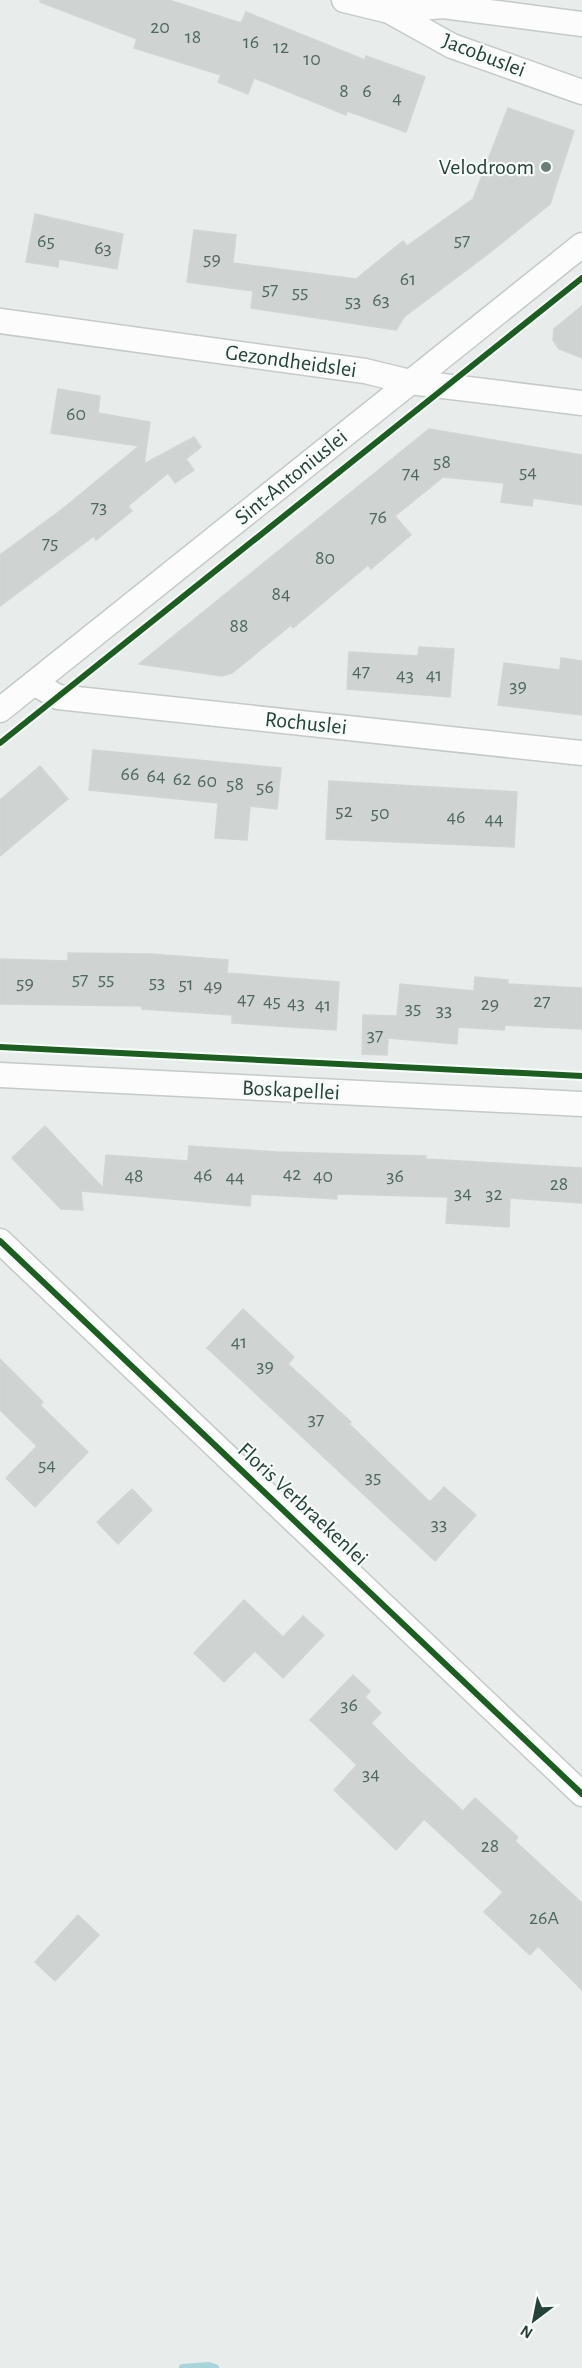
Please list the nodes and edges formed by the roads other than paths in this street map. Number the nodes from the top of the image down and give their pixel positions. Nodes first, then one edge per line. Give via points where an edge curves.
1 (344, 0) edge
2 (389, 11) junction
3 (582, 24) edge
4 (582, 92) edge
5 (582, 244) edge
6 (0, 321) edge
7 (410, 382) junction
8 (582, 403) edge
9 (34, 683) junction
10 (0, 711) edge
11 (582, 753) edge
12 (0, 1075) edge
13 (582, 1104) edge
14 (0, 1242) edge
15 (582, 1794) edge

1 - 2 street, Jacobuslei
2 - 3 street, Jacobuslei via 443,6
2 - 4 street, Jacobuslei via 452,45
5 - 7 street, Sint-Antoniuslei
6 - 7 street, Gezondheidslei via 365,371
7 - 8 street, Gezondheidslei
7 - 9 street, Sint-Antoniuslei
9 - 10 street, Sint-Antoniuslei
9 - 11 street, Rochuslei via 58,697
12 - 13 street, Boskapellei
14 - 15 street, Floris Verbraekenlei

